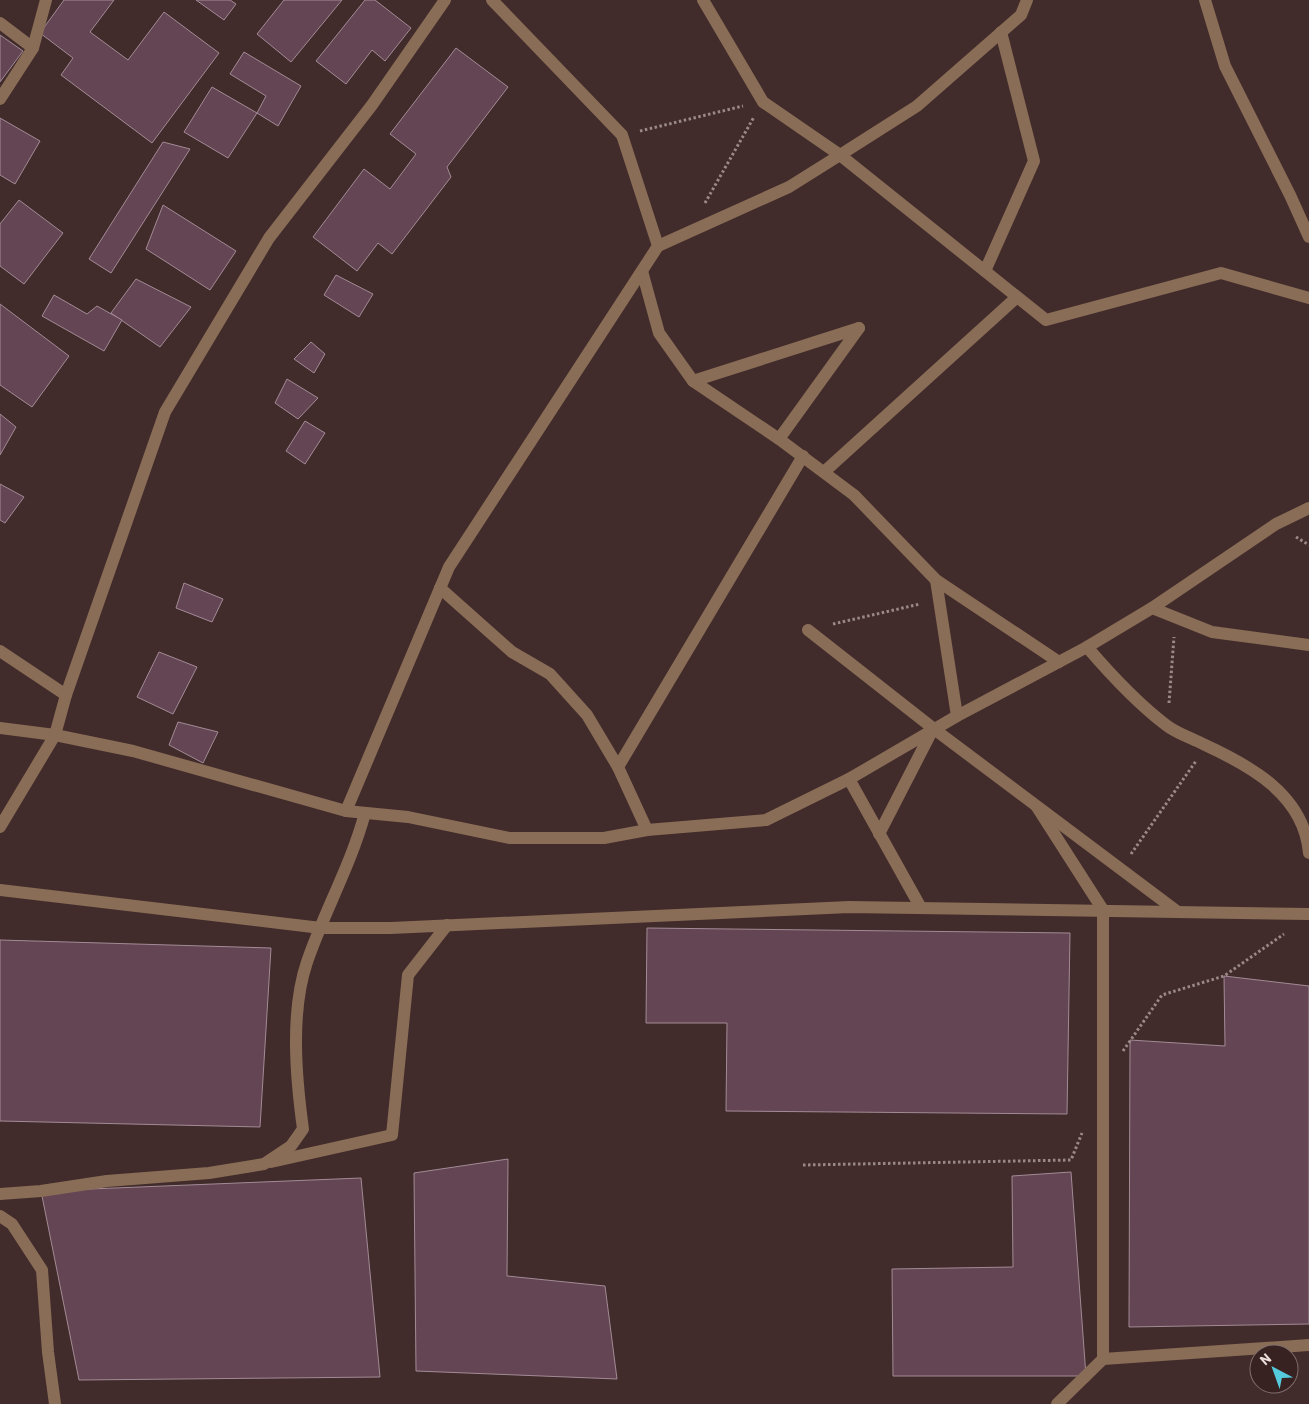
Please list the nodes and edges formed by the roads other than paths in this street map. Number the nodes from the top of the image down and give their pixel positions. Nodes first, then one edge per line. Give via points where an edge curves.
1 (46, 0) edge
2 (446, 0) edge
3 (492, 0) edge
4 (703, 0) edge
5 (1027, 0) edge
6 (1205, 0) edge
7 (0, 22) edge
8 (1001, 32) junction
9 (33, 48) junction
10 (0, 99) edge
11 (840, 155) junction
12 (1308, 230) edge
13 (658, 246) junction
14 (642, 271) junction
15 (985, 271) junction
16 (1017, 297) junction
17 (1309, 298) edge
18 (693, 381) junction
19 (780, 439) junction
20 (803, 456) junction
21 (824, 472) junction
22 (1309, 508) edge
23 (936, 580) junction
24 (440, 588) junction
25 (1152, 608) junction
26 (808, 630) road end
27 (1309, 645) edge
28 (1087, 647) junction
29 (0, 651) edge
30 (1059, 662) junction
31 (66, 695) junction
32 (957, 716) junction
33 (0, 728) edge
34 (934, 729) junction
35 (55, 735) junction
36 (618, 767) junction
37 (849, 779) junction
38 (1037, 807) junction
39 (346, 811) junction
40 (365, 813) junction
41 (0, 827) edge
42 (647, 830) junction
43 (879, 834) junction
44 (1309, 853) edge
45 (0, 890) edge
46 (921, 908) junction
47 (1103, 910) junction
48 (1178, 912) junction
49 (1309, 914) edge
50 (447, 925) junction
51 (321, 928) junction
52 (264, 1164) junction
53 (0, 1194) edge
54 (0, 1216) edge
55 (1309, 1345) edge
56 (1103, 1359) junction
57 (56, 1404) edge
58 (1057, 1404) edge

1 - 9 street
2 - 31 street via 372,105 269,238 165,412
3 - 13 street via 622,135
4 - 11 street via 763,102
5 - 8 street via 1021,16
6 - 12 street via 1225,66
7 - 9 street
8 - 11 street via 916,106
8 - 15 street via 1034,161
9 - 10 street
11 - 13 street via 789,187
11 - 15 street
13 - 14 street
14 - 18 street via 659,334
14 - 24 street via 449,567
15 - 16 street
16 - 17 street via 1046,320 1220,273
16 - 21 street
18 - 19 street
18 - 19 street via 859,328
19 - 20 street
20 - 21 street
20 - 36 street
21 - 23 street via 854,495
22 - 25 street via 1276,524
23 - 30 street
23 - 32 street
24 - 36 street via 512,652 550,674 587,714
24 - 39 street
25 - 27 street via 1212,632
25 - 28 street
26 - 34 street
28 - 30 street
28 - 44 street via 1111,676 1167,726 1232,757 1272,782 1298,812
29 - 31 street
30 - 32 street
31 - 35 street
32 - 34 street
33 - 35 street
34 - 37 street
34 - 38 street
34 - 43 street
35 - 39 street via 132,751
35 - 41 street
36 - 42 street
37 - 42 street via 766,820
37 - 43 street
38 - 47 street
38 - 48 street
39 - 40 street
40 - 42 street via 408,817 509,838 604,838
40 - 51 street via 356,845
43 - 46 street
45 - 51 street
46 - 47 street
46 - 50 street via 848,907
47 - 48 street
47 - 56 street
48 - 49 street
50 - 51 street
50 - 52 street via 408,976 392,1135
51 - 52 street via 306,964 298,1010 297,1082 303,1129 291,1146
52 - 53 street via 209,1173
54 - 57 street via 12,1224 42,1270 48,1352
55 - 56 street
56 - 58 street

